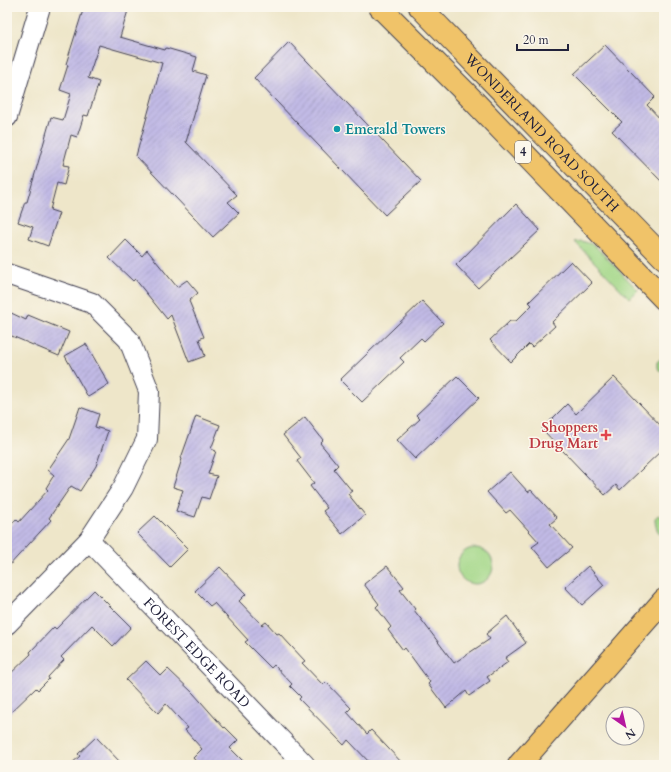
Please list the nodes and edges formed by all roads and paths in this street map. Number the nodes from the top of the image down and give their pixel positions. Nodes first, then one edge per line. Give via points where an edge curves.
1 (40, 7) edge
2 (380, 7) edge
3 (420, 7) edge
4 (12, 82) edge
5 (7, 118) edge
6 (664, 258) edge
7 (7, 274) edge
8 (664, 299) edge
9 (89, 540) junction
10 (664, 600) edge
11 (7, 624) edge
12 (305, 765) edge
13 (520, 765) edge

1 - 4 street
2 - 8 main road, WONDERLAND ROAD SOUTH / 4 via 466,92
3 - 6 main road, WONDERLAND ROAD SOUTH / 4
4 - 5 street
7 - 9 street via 92,303 129,340 149,391 147,439 123,488
9 - 11 street
9 - 12 street, FOREST EDGE ROAD
10 - 13 main road

